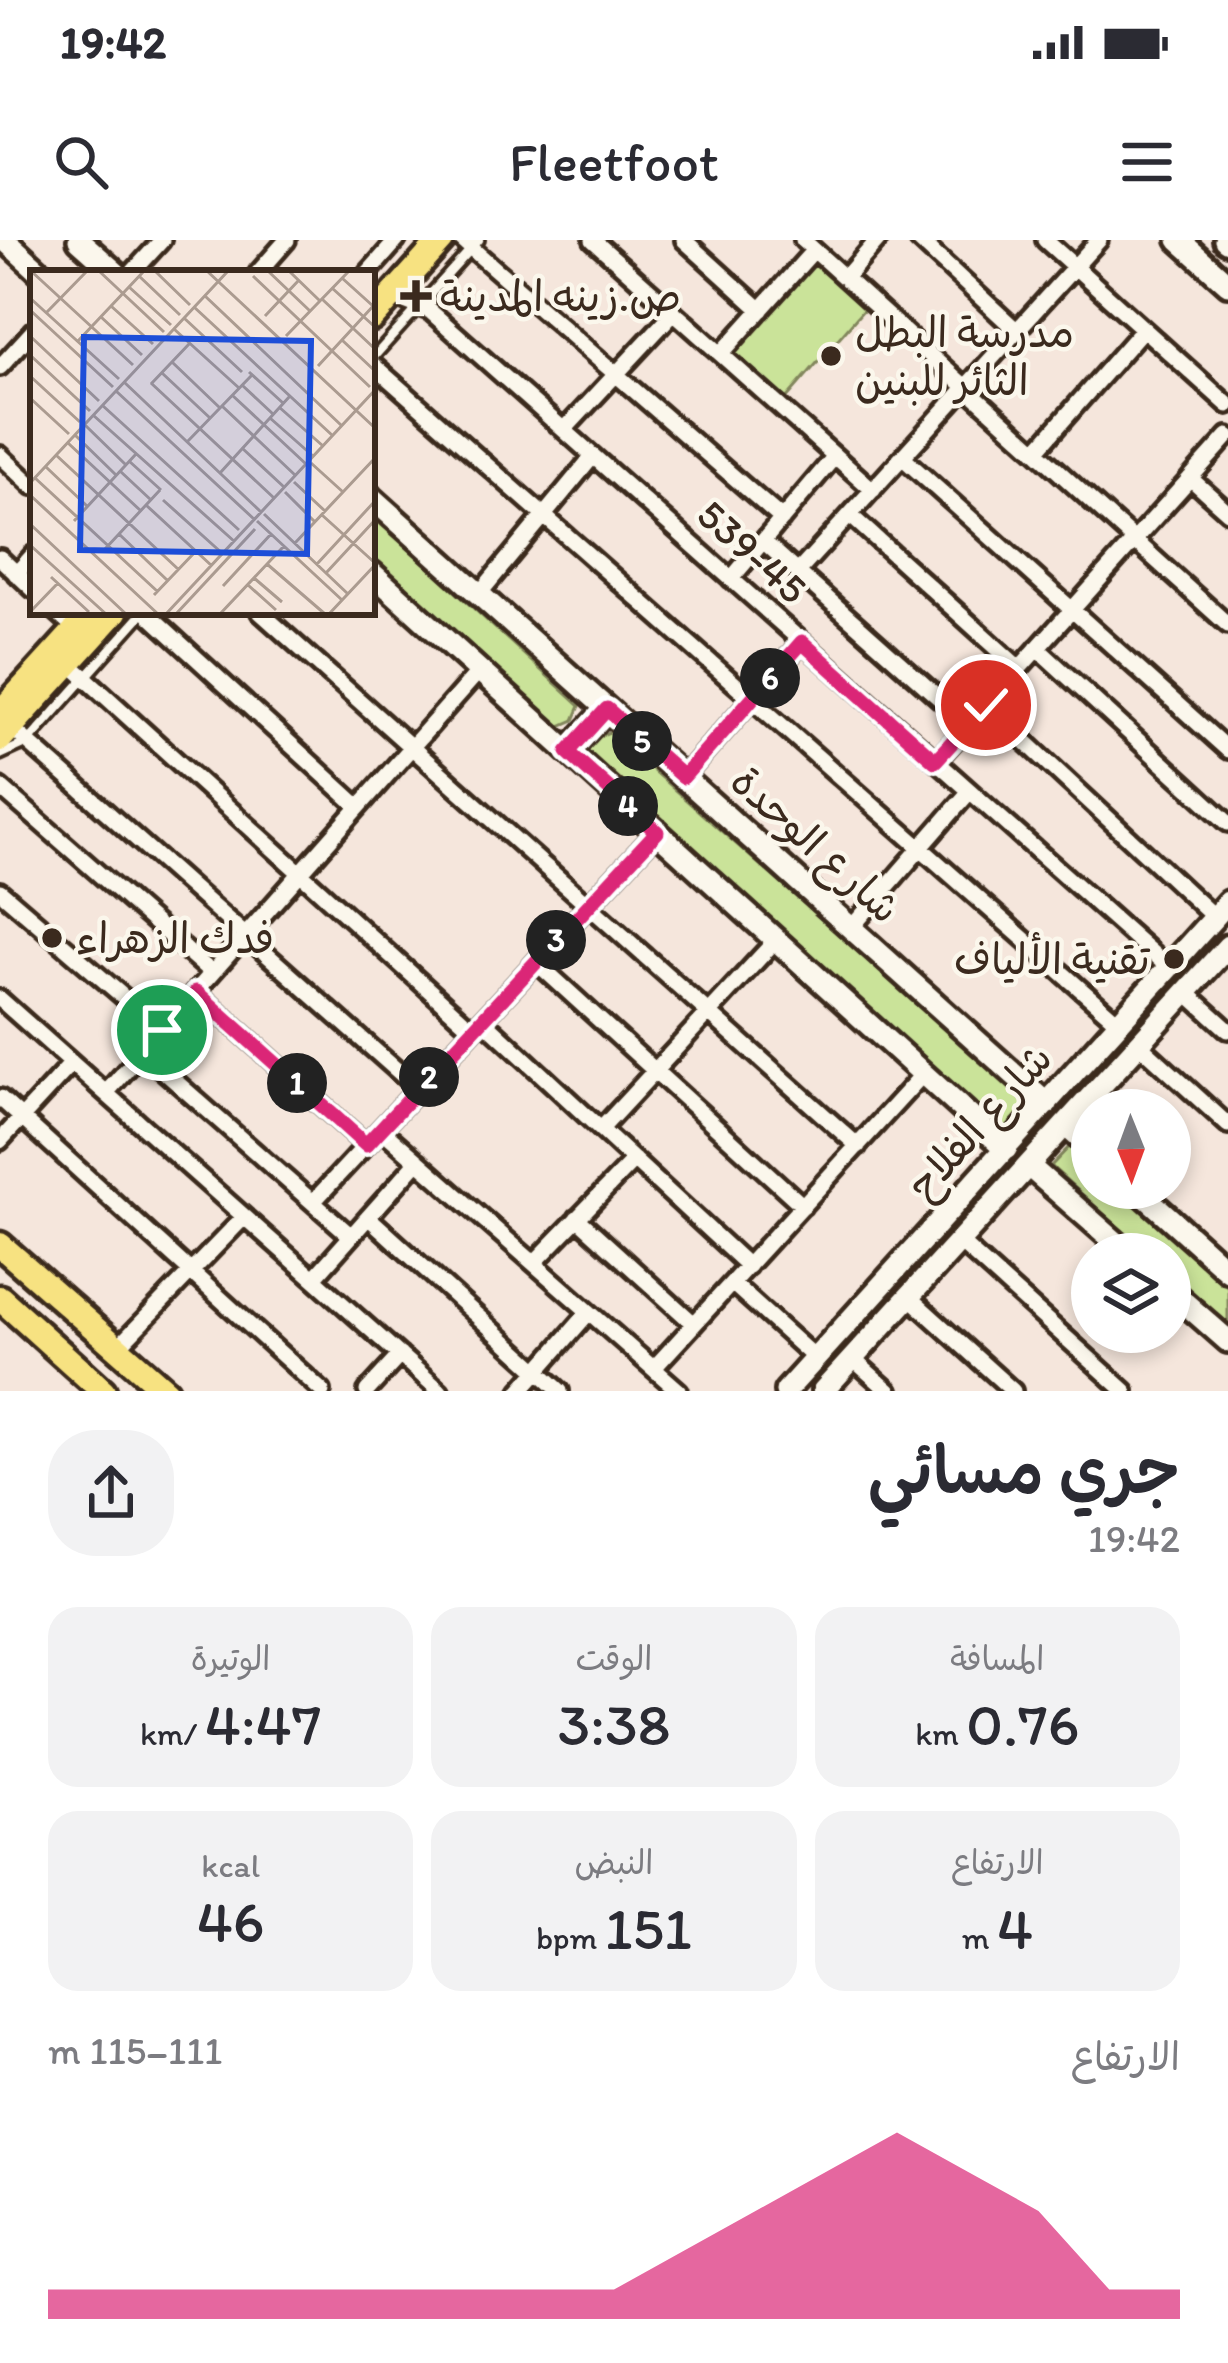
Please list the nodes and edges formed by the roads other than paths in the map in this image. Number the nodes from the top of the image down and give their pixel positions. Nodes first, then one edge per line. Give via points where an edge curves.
1 (5, 240) edge
2 (80, 240) edge
3 (162, 240) edge
4 (287, 240) edge
5 (398, 240) edge
6 (423, 240) edge
7 (442, 240) edge
8 (684, 240) edge
9 (878, 240) edge
10 (919, 240) edge
11 (1045, 240) edge
12 (1099, 240) edge
13 (1179, 240) edge
14 (601, 242) edge
15 (470, 243) edge
16 (809, 245) edge
17 (1075, 267) junction
18 (37, 270) edge
19 (113, 270) edge
20 (135, 270) edge
21 (261, 270) edge
22 (845, 278) junction
23 (375, 282) edge
24 (1228, 284) edge
25 (417, 304) junction
26 (761, 310) junction
27 (674, 312) junction
28 (1143, 328) junction
29 (1017, 331) junction
30 (30, 334) edge
31 (721, 354) junction
32 (375, 358) edge
33 (375, 365) edge
34 (0, 368) edge
35 (616, 374) junction
36 (965, 387) junction
37 (1228, 405) edge
38 (564, 430) junction
39 (1228, 436) edge
40 (1036, 451) junction
41 (593, 456) junction
42 (835, 456) junction
43 (902, 457) junction
44 (1, 459) edge
45 (1190, 478) junction
46 (30, 481) edge
47 (873, 490) junction
48 (375, 501) edge
49 (1228, 512) edge
50 (544, 515) junction
51 (850, 515) junction
52 (782, 519) junction
53 (1134, 540) junction
54 (763, 541) junction
55 (0, 558) edge
56 (30, 558) edge
57 (798, 572) junction
58 (16, 574) junction
59 (375, 576) edge
60 (731, 579) junction
61 (30, 586) edge
62 (479, 594) junction
63 (1072, 609) junction
64 (114, 615) edge
65 (141, 615) edge
66 (148, 615) edge
67 (263, 615) edge
68 (75, 618) edge
69 (1228, 626) edge
70 (802, 642) junction
71 (1037, 648) junction
72 (1019, 668) junction
73 (77, 670) junction
74 (479, 670) junction
75 (752, 699) junction
76 (986, 705) junction
77 (607, 709) junction
78 (968, 724) junction
79 (10, 730) edge
80 (411, 747) junction
81 (1228, 750) edge
82 (568, 752) junction
83 (0, 755) edge
84 (935, 761) junction
85 (683, 777) junction
86 (0, 788) edge
87 (970, 791) junction
88 (359, 807) junction
89 (1228, 823) edge
90 (657, 832) junction
91 (921, 848) junction
92 (301, 873) junction
93 (0, 892) edge
94 (589, 906) junction
95 (1221, 910) edge
96 (851, 928) junction
97 (247, 934) junction
98 (776, 940) junction
99 (1228, 946) edge
100 (536, 962) junction
101 (1168, 968) junction
102 (212, 973) junction
103 (196, 992) junction
104 (1186, 992) junction
105 (0, 999) edge
106 (708, 1013) junction
107 (1120, 1023) junction
108 (478, 1025) junction
109 (162, 1030) junction
110 (1228, 1030) edge
111 (1139, 1044) junction
112 (142, 1052) junction
113 (72, 1063) junction
114 (653, 1072) junction
115 (923, 1074) junction
116 (418, 1089) junction
117 (106, 1093) junction
118 (0, 1098) edge
119 (1047, 1103) junction
120 (22, 1118) junction
121 (1066, 1126) junction
122 (1228, 1126) edge
123 (381, 1129) junction
124 (601, 1129) junction
125 (1071, 1130) edge
126 (0, 1141) edge
127 (366, 1145) junction
128 (857, 1146) junction
129 (1006, 1149) junction
130 (634, 1160) junction
131 (418, 1161) junction
132 (1030, 1166) junction
133 (313, 1202) junction
134 (803, 1206) junction
135 (1159, 1209) edge
136 (244, 1217) junction
137 (368, 1217) junction
138 (577, 1218) junction
139 (1105, 1233) edge
140 (351, 1236) junction
141 (960, 1243) junction
142 (0, 1245) edge
143 (534, 1263) junction
144 (748, 1266) junction
145 (1228, 1271) edge
146 (191, 1272) junction
147 (314, 1278) junction
148 (732, 1283) junction
149 (0, 1298) edge
150 (910, 1298) junction
151 (1191, 1308) edge
152 (589, 1312) junction
153 (694, 1324) junction
154 (1228, 1341) edge
155 (112, 1342) junction
156 (400, 1355) junction
157 (815, 1358) junction
158 (853, 1359) junction
159 (76, 1366) junction
160 (654, 1368) junction
161 (538, 1371) junction
162 (103, 1391) edge
163 (166, 1391) edge
164 (322, 1391) edge
165 (367, 1391) edge
166 (440, 1391) edge
167 (520, 1391) edge
168 (560, 1391) edge
169 (679, 1391) edge
170 (786, 1391) edge
171 (823, 1391) edge
172 (889, 1391) edge
173 (1012, 1391) edge
174 (1125, 1391) edge

1 - 18 street
2 - 19 street
3 - 20 street
4 - 21 street
5 - 23 street
6 - 23 main road
7 - 23 main road
8 - 26 street
9 - 22 street
10 - 29 street
11 - 17 street
12 - 17 street
13 - 24 street
14 - 27 street
15 - 25 lane
15 - 35 street
16 - 22 street
16 - 26 street
17 - 28 street
17 - 29 street
22 - 36 street
23 - 25 street, 539-45 via 407,306
25 - 32 lane
25 - 38 street, 539-45
26 - 31 street
27 - 31 street
27 - 35 street
28 - 37 street
28 - 40 street
29 - 36 street
30 - 34 street
31 - 42 street
33 - 50 street
35 - 38 street
35 - 52 street
36 - 40 street
36 - 43 street
38 - 41 street, 539-45
39 - 45 street
40 - 53 street
41 - 50 street
41 - 60 street, 539-45
42 - 47 street
42 - 52 street
43 - 47 street
43 - 63 street
44 - 46 street
45 - 49 street
45 - 53 street
47 - 51 street
48 - 62 street, شارع الوحدة
50 - 62 street
50 - 75 street
51 - 57 street
51 - 72 street
52 - 54 street
53 - 63 street
53 - 69 street
54 - 57 street
54 - 60 street
55 - 58 street
56 - 58 street
57 - 78 street
58 - 61 street
59 - 74 street
60 - 70 street, 539-45
62 - 77 street, شارع الوحدة
63 - 71 street
63 - 81 street
64 - 73 main road
65 - 73 lane
66 - 88 street
67 - 80 street
68 - 79 main road
70 - 75 street
70 - 84 street, 539-45
71 - 72 street
71 - 89 street
72 - 76 street
73 - 79 main road
73 - 92 street
74 - 80 street
74 - 82 street
75 - 85 street
75 - 91 street
76 - 78 street
76 - 95 street
77 - 82 street
77 - 85 street, شارع الوحدة
78 - 84 street
79 - 83 lane
79 - 97 street
80 - 88 street
80 - 94 street
82 - 90 street
84 - 87 street, 539-45
85 - 96 street, شارع الوحدة
86 - 102 street
87 - 91 street
87 - 101 street, 539-45
88 - 92 street
90 - 94 street
90 - 98 street
91 - 96 street
91 - 107 street
92 - 97 street
92 - 108 street
93 - 109 street
94 - 100 street
94 - 106 street
95 - 101 street, شارع الفلاح
96 - 119 street, شارع الوحدة
97 - 102 street
97 - 116 street
98 - 106 street
98 - 115 street
99 - 104 street, شارع الفلاح
100 - 108 street
100 - 114 street
101 - 107 street, شارع الفلاح
102 - 103 street
103 - 109 street
103 - 127 street
104 - 110 street
104 - 111 street, شارع الفلاح
105 - 113 street
106 - 114 street
106 - 128 street
107 - 119 street, شارع الفلاح
108 - 116 street
108 - 124 street
109 - 112 street
111 - 121 street, شارع الفلاح
111 - 122 street
112 - 117 street
112 - 133 street
113 - 117 street
113 - 120 street
114 - 124 street
114 - 134 street
115 - 128 street
115 - 129 street
116 - 123 street
117 - 136 street
118 - 120 street
119 - 129 street, شارع الفلاح
120 - 126 street
120 - 146 street
121 - 125 street
121 - 132 street, شارع الفلاح
123 - 127 street
123 - 131 street
124 - 130 street
127 - 133 street
128 - 134 street
129 - 157 street, شارع الفلاح
130 - 138 street
130 - 144 street
131 - 137 street
131 - 143 street
132 - 139 street
132 - 141 street, شارع الفلاح
133 - 140 street
134 - 144 street
135 - 145 street
136 - 146 street
136 - 147 street
137 - 140 street
137 - 161 street
138 - 143 street
138 - 153 street
140 - 147 street
141 - 150 street, شارع الفلاح
141 - 174 street
142 - 155 main road
143 - 152 street
144 - 148 street
146 - 155 street
146 - 164 street
147 - 156 street
148 - 153 street
148 - 157 street
149 - 159 main road
150 - 158 street, شارع الفلاح
150 - 173 street
151 - 154 street
152 - 160 street
152 - 161 street
153 - 160 street
155 - 159 main road
155 - 163 main road
156 - 165 street
156 - 166 street
157 - 170 street, شارع الفلاح
158 - 171 street, شارع الفلاح
158 - 172 street
159 - 162 main road
160 - 169 street
161 - 167 street
161 - 168 street

